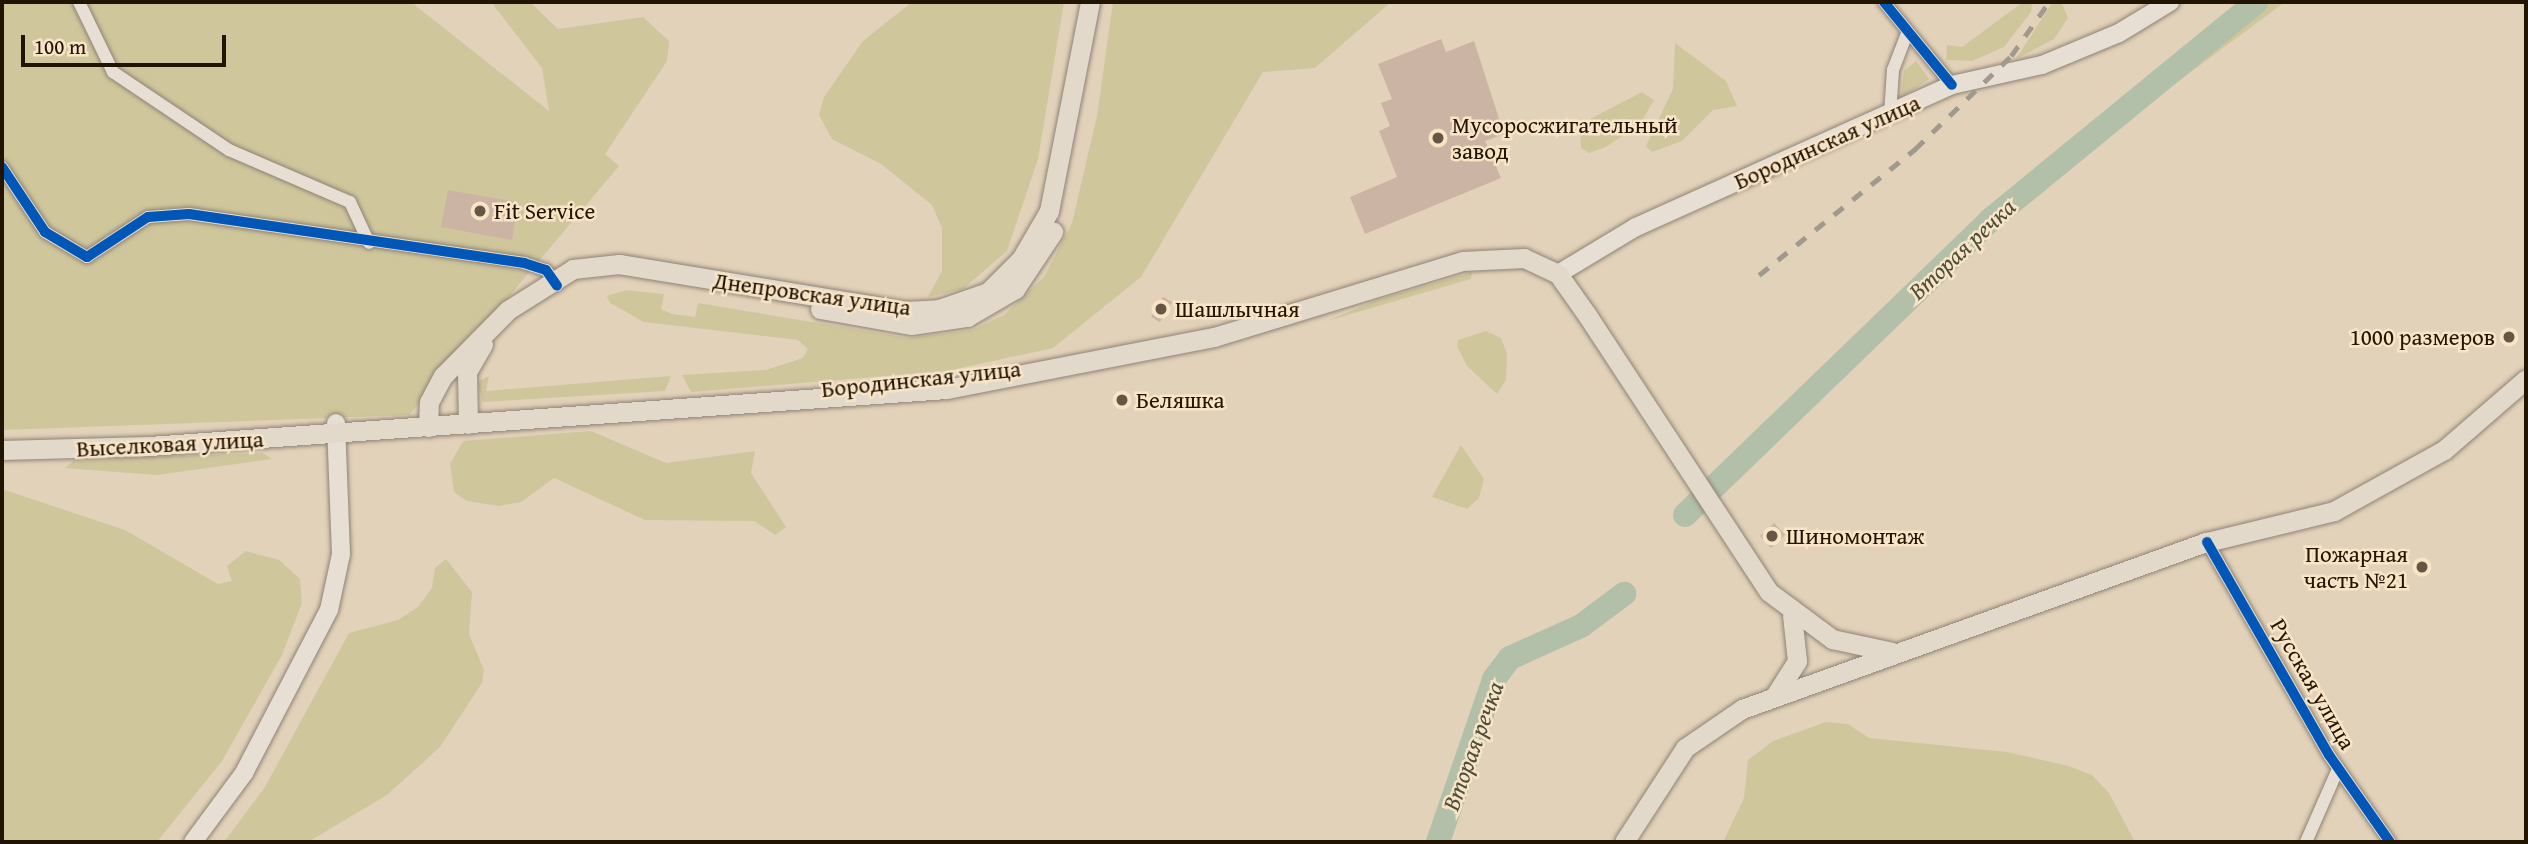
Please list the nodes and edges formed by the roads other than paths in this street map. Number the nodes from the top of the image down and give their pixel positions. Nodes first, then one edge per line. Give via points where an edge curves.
1 (79, 2) edge
2 (1090, 2) edge
3 (1101, 2) edge
4 (1884, 2) edge
5 (2170, 2) edge
6 (1907, 33) junction
7 (1952, 85) junction
8 (1890, 115) junction
9 (2, 167) edge
10 (369, 243) junction
11 (1562, 272) junction
12 (555, 281) junction
13 (2526, 379) edge
14 (468, 419) junction
15 (428, 422) junction
16 (337, 428) junction
17 (2, 439) edge
18 (2, 450) edge
19 (2207, 542) junction
20 (1792, 615) junction
21 (1892, 652) junction
22 (1773, 699) junction
23 (2338, 769) junction
24 (193, 842) edge
25 (1624, 842) edge
26 (2306, 842) edge
27 (2389, 842) edge

1 - 10 street via 113,72 229,150 350,202
2 - 12 main road, Днепровская улица via 1049,211 1021,259 988,292 939,309 905,311 619,264
3 - 12 main road, Днепровская улица via 1060,217 1032,269 997,304 943,323 911,325 618,274
4 - 6 street
5 - 7 main road, Бородинская улица via 2119,33 2042,65
6 - 7 street
6 - 8 street via 1893,70
7 - 8 main road, Бородинская улица
8 - 11 main road, Бородинская улица via 1636,227
9 - 10 street via 45,232 87,257 161,214
10 - 12 street via 524,263
11 - 14 main road, Бородинская улица via 1524,258 1462,261 1228,334 958,387
11 - 20 main road, Бородинская улица via 1760,581
12 - 14 main road, Днепровская улица via 481,346 467,372
12 - 15 main road, Днепровская улица via 497,319 443,376 433,388
13 - 19 main road via 2444,450 2367,495 2313,519
14 - 15 main road, Бородинская улица
15 - 16 main road, Бородинская улица
16 - 17 main road, Выселковая улица
16 - 18 main road, Выселковая улица
16 - 24 main road via 341,554 329,610 251,761
19 - 21 main road
19 - 23 street, Русская улица
20 - 21 main road via 1856,648
20 - 22 main road via 1797,661
21 - 22 main road
22 - 25 main road via 1703,730 1671,765
23 - 26 street
23 - 27 street, Русская улица

